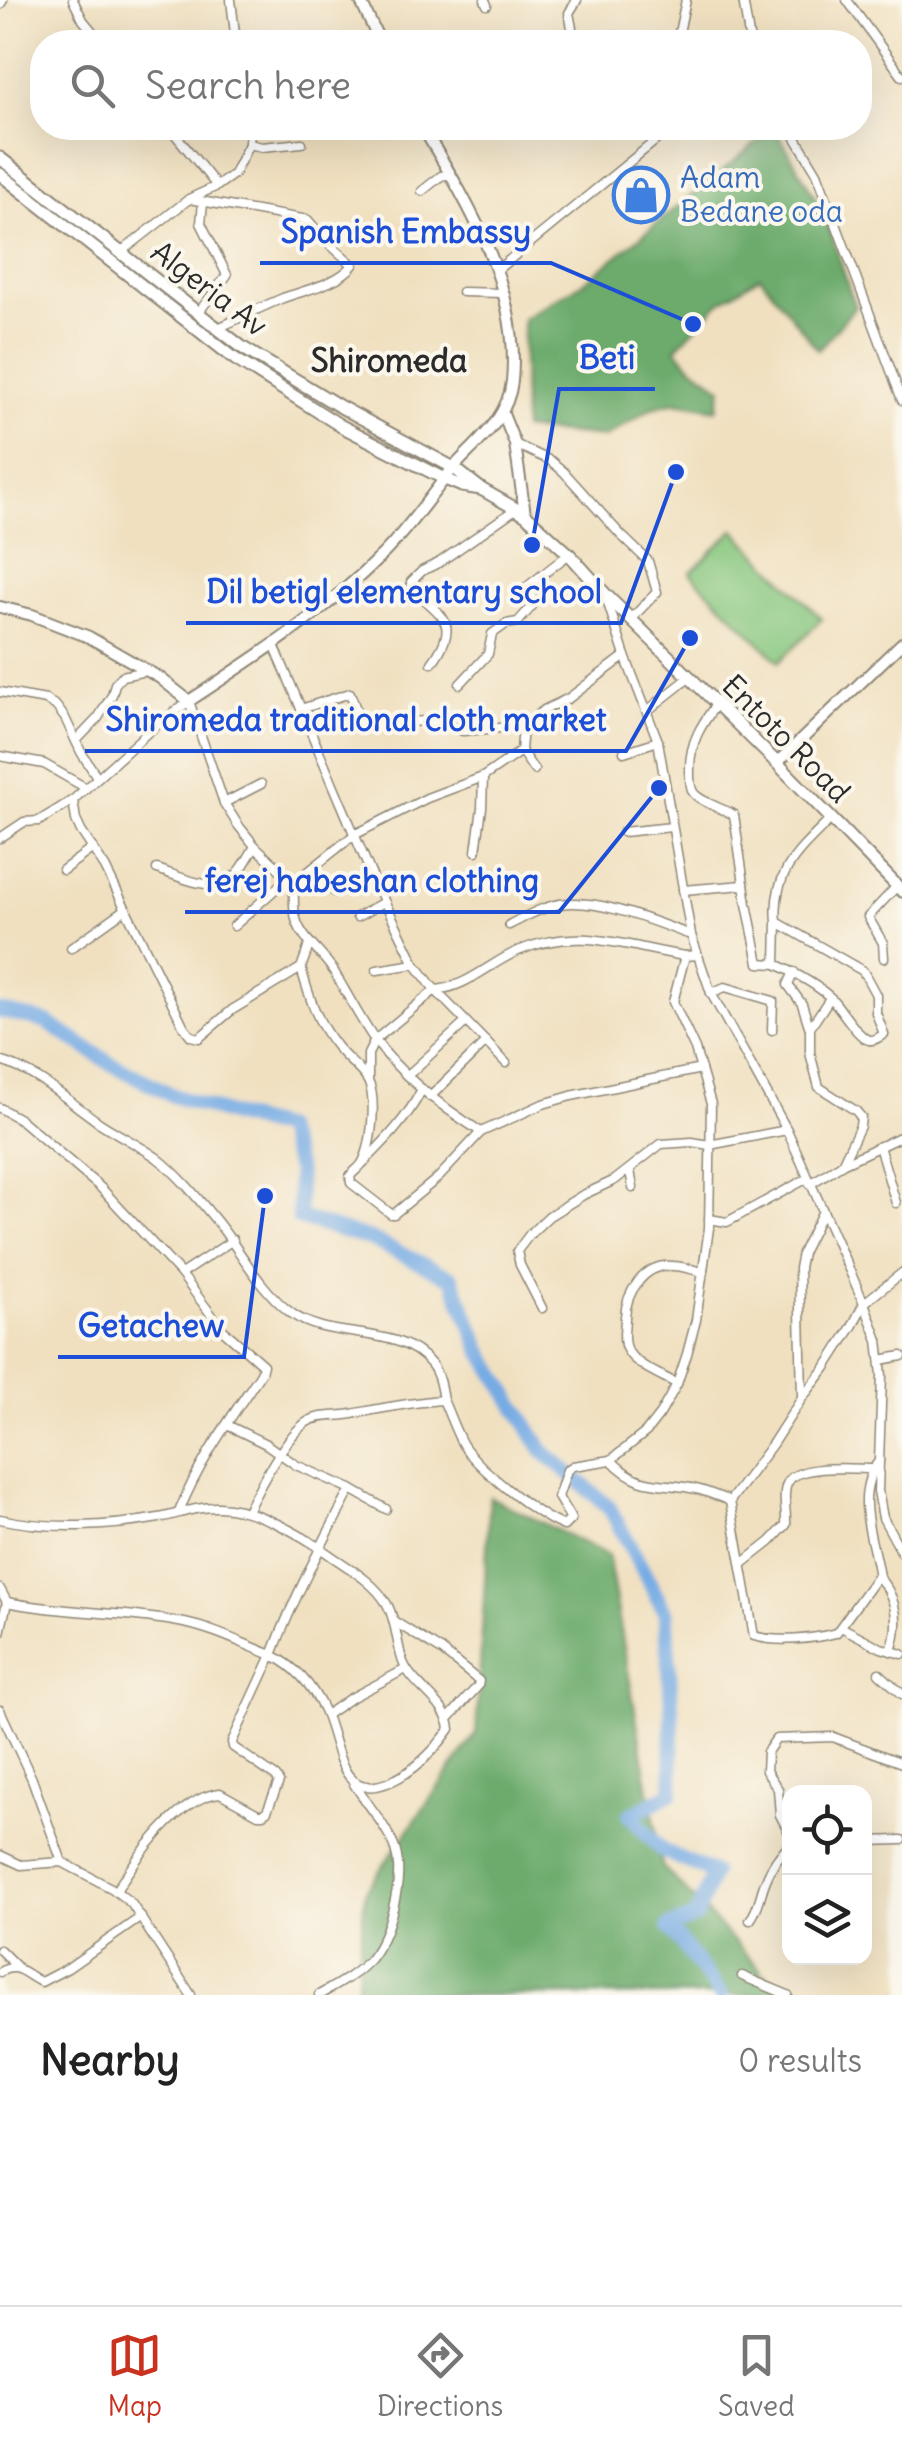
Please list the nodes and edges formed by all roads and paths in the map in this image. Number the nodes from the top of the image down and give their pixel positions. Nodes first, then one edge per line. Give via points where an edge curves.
1 (73, 0) edge
2 (232, 0) edge
3 (360, 0) edge
4 (577, 0) edge
5 (686, 0) edge
6 (742, 0) edge
7 (848, 0) edge
8 (91, 30) edge
9 (235, 30) edge
10 (374, 30) edge
11 (572, 30) edge
12 (679, 30) edge
13 (748, 30) edge
14 (869, 30) edge
15 (872, 34) edge
16 (902, 76) edge
17 (180, 140) edge
18 (249, 140) edge
19 (430, 140) edge
20 (655, 140) edge
21 (797, 140) edge
22 (249, 144) junction
23 (302, 144) dead end
24 (0, 158) edge
25 (0, 174) edge
26 (451, 174) junction
27 (217, 186) junction
28 (422, 190) dead end
29 (189, 199) junction
30 (203, 202) junction
31 (120, 253) junction
32 (496, 270) junction
33 (462, 292) dead end
34 (503, 293) junction
35 (198, 313) junction
36 (218, 328) junction
37 (901, 394) edge
38 (503, 414) junction
39 (515, 444) junction
40 (454, 468) junction
41 (445, 480) junction
42 (481, 489) junction
43 (521, 511) junction
44 (569, 554) junction
45 (606, 595) junction
46 (0, 607) edge
47 (632, 618) junction
48 (274, 644) junction
49 (902, 644) edge
50 (626, 656) junction
51 (432, 663) dead end
52 (146, 670) junction
53 (690, 677) junction
54 (460, 684) dead end
55 (0, 692) edge
56 (188, 702) junction
57 (717, 703) junction
58 (301, 709) junction
59 (647, 711) junction
60 (523, 726) junction
61 (76, 741) junction
62 (658, 741) junction
63 (521, 751) junction
64 (624, 752) dead end
65 (0, 756) edge
66 (777, 762) junction
67 (534, 770) dead end
68 (97, 777) junction
69 (484, 777) junction
70 (261, 784) dead end
71 (86, 788) junction
72 (73, 800) junction
73 (224, 803) junction
74 (831, 818) junction
75 (672, 827) junction
76 (623, 832) dead end
77 (354, 835) junction
78 (0, 838) edge
79 (256, 846) junction
80 (93, 848) junction
81 (476, 851) dead end
82 (157, 869) dead end
83 (63, 870) dead end
84 (372, 876) junction
85 (292, 880) junction
86 (744, 886) junction
87 (899, 888) edge
88 (683, 890) junction
89 (334, 892) dead end
90 (384, 902) junction
91 (126, 910) junction
92 (357, 917) dead end
93 (777, 922) junction
94 (509, 925) dead end
95 (234, 926) dead end
96 (691, 935) junction
97 (310, 944) junction
98 (72, 948) dead end
99 (697, 955) junction
100 (686, 956) junction
101 (884, 958) dead end
102 (415, 964) junction
103 (776, 964) junction
104 (302, 968) junction
105 (378, 970) dead end
106 (794, 972) junction
107 (435, 990) junction
108 (711, 993) junction
109 (830, 998) junction
110 (466, 1022) junction
111 (810, 1028) junction
112 (772, 1030) dead end
113 (375, 1040) junction
114 (486, 1042) junction
115 (0, 1061) edge
116 (506, 1063) dead end
117 (700, 1068) junction
118 (408, 1075) junction
119 (368, 1081) junction
120 (422, 1089) junction
121 (430, 1097) junction
122 (0, 1108) edge
123 (787, 1130) junction
124 (481, 1132) junction
125 (902, 1136) edge
126 (709, 1145) junction
127 (879, 1146) junction
128 (362, 1163) junction
129 (842, 1164) junction
130 (630, 1170) junction
131 (809, 1181) junction
132 (633, 1188) dead end
133 (896, 1202) dead end
134 (823, 1210) junction
135 (708, 1219) junction
136 (232, 1240) junction
137 (703, 1272) junction
138 (902, 1273) edge
139 (181, 1274) junction
140 (864, 1303) junction
141 (542, 1308) dead end
142 (902, 1356) edge
143 (882, 1360) junction
144 (676, 1384) junction
145 (802, 1398) junction
146 (444, 1400) junction
147 (228, 1424) junction
148 (280, 1454) junction
149 (611, 1460) junction
150 (876, 1465) junction
151 (351, 1489) junction
152 (730, 1501) junction
153 (386, 1509) dead end
154 (179, 1512) junction
155 (247, 1512) junction
156 (0, 1519) edge
157 (320, 1548) junction
158 (902, 1552) edge
159 (742, 1564) junction
160 (878, 1575) junction
161 (0, 1589) edge
162 (6, 1602) junction
163 (395, 1622) junction
164 (841, 1628) junction
165 (0, 1633) edge
166 (891, 1651) junction
167 (902, 1654) edge
168 (272, 1655) junction
169 (406, 1669) junction
170 (879, 1673) dead end
171 (902, 1694) edge
172 (0, 1710) edge
173 (326, 1715) junction
174 (449, 1718) junction
175 (902, 1763) edge
176 (352, 1781) junction
177 (782, 1819) edge
178 (902, 1840) edge
179 (872, 1841) edge
180 (782, 1852) edge
181 (0, 1855) edge
182 (62, 1862) junction
183 (116, 1891) junction
184 (141, 1917) junction
185 (750, 1920) dead end
186 (0, 1950) edge
187 (18, 1968) junction
188 (0, 1972) edge
189 (742, 1976) dead end
190 (191, 1995) edge
191 (319, 1995) edge
192 (788, 1995) edge

1 - 8 street
2 - 9 street
3 - 10 street
4 - 11 street via 569,14
5 - 12 street
6 - 13 street
7 - 14 street
15 - 16 street
17 - 27 street
18 - 22 street
19 - 26 street
20 - 32 street
21 - 37 street via 817,172
22 - 23 street
22 - 27 street via 234,174
24 - 31 main road, Algeria Av
25 - 41 main road, Algeria Av via 235,358 341,426
26 - 28 street
26 - 32 street
27 - 29 street
29 - 30 street
29 - 31 street
30 - 35 street via 201,224 227,275
30 - 36 street via 308,220 353,265
31 - 35 main road, Algeria Av
32 - 34 street
33 - 34 street
34 - 38 street via 512,364
35 - 36 main road, Algeria Av
36 - 40 main road, Algeria Av via 339,406
38 - 39 street
38 - 40 street
39 - 43 street
39 - 47 street via 564,472 648,561 657,592
40 - 41 street
40 - 42 main road, Algeria Av
41 - 42 main road, Algeria Av
41 - 48 street via 357,579
42 - 43 main road, Entoto Road
43 - 44 main road, Entoto Road
43 - 51 street via 411,582 444,620 444,647
44 - 45 main road, Entoto Road
44 - 54 street via 530,584 534,603 518,622 492,634 488,654
45 - 47 main road, Entoto Road
45 - 50 street
46 - 52 street via 89,636
47 - 53 main road, Entoto Road
48 - 56 street
48 - 58 street
49 - 66 street
50 - 59 street
50 - 60 street
52 - 56 street
52 - 61 street via 122,676
53 - 57 main road, Entoto Road
53 - 59 street
55 - 61 street via 56,706
56 - 68 street
56 - 73 street
57 - 66 main road, Entoto Road
57 - 86 street via 695,736 690,778 694,793 734,815
58 - 60 street via 350,693 361,723 435,721 463,731
58 - 77 street
59 - 62 street
60 - 63 street
61 - 68 street
62 - 64 street
62 - 75 street
63 - 67 street
63 - 69 street
65 - 71 street via 44,764
66 - 74 main road, Entoto Road
68 - 71 street
69 - 77 street
69 - 81 street
70 - 73 street
71 - 72 street
72 - 78 street
72 - 80 street
73 - 79 street
74 - 87 main road, Entoto Road
74 - 93 street via 783,874
75 - 76 street
75 - 88 street
77 - 84 street
77 - 85 street
79 - 82 street via 224,883
79 - 85 street
80 - 83 street
80 - 91 street
84 - 89 street
84 - 90 street
85 - 95 street
85 - 97 street via 294,913
86 - 88 street
86 - 103 street via 759,964
87 - 101 street via 868,917
88 - 96 street
90 - 92 street
90 - 102 street
91 - 98 street
91 - 104 street via 191,1036 199,1038
93 - 103 street
93 - 109 street via 863,972 884,1034 868,1040
94 - 96 street via 540,909 581,904
96 - 99 street
97 - 104 street
97 - 113 street
99 - 100 street
99 - 108 street
100 - 107 street via 581,938 517,952 448,990
100 - 117 street via 673,1002
102 - 105 street
102 - 107 street
103 - 106 street
104 - 119 street via 322,1027
106 - 109 street
106 - 111 street via 788,984
107 - 110 street
107 - 113 street
108 - 112 street via 725,986 773,1001
108 - 123 street
109 - 111 street
110 - 114 street
110 - 118 street
111 - 129 street via 819,1087 861,1117
113 - 118 street
113 - 119 street
114 - 116 street
114 - 121 street
115 - 136 street via 158,1159
117 - 124 street via 571,1096
117 - 126 street via 711,1104
118 - 120 street
119 - 128 street via 374,1115
120 - 121 street
120 - 128 street
121 - 124 street
122 - 139 street via 100,1188
123 - 126 street
123 - 131 street
124 - 128 street via 394,1214 350,1183
125 - 127 street
126 - 130 street via 662,1144
126 - 135 street
127 - 129 street
127 - 133 street
129 - 131 street
130 - 132 street
130 - 141 street via 549,1216 518,1248
131 - 134 street
131 - 135 street via 727,1222
134 - 140 street
134 - 145 street via 799,1268
135 - 137 street
136 - 139 street
136 - 146 street via 293,1315 414,1350 431,1363
137 - 144 street
137 - 144 street via 657,1268 634,1286 626,1307 627,1351
138 - 140 street
139 - 147 street via 222,1329 263,1364
140 - 143 street
140 - 145 street
142 - 143 street
143 - 150 street
144 - 149 street via 646,1432
145 - 152 street
146 - 148 street via 316,1418
146 - 149 street via 474,1460 564,1526 572,1519 558,1497 567,1470
147 - 148 street
147 - 154 street
148 - 151 street
148 - 155 street
149 - 152 street via 648,1484
150 - 158 street via 883,1518
150 - 159 street via 818,1469 789,1480 786,1525
150 - 160 street via 866,1525
151 - 153 street
151 - 157 street
152 - 159 street
154 - 155 street
154 - 156 street via 92,1524 33,1526
155 - 157 street
157 - 163 street via 379,1592
157 - 168 street
159 - 164 street via 754,1636 828,1635
160 - 164 street
160 - 166 street via 897,1616
161 - 162 street
162 - 165 street
162 - 168 street via 190,1624
163 - 169 street
163 - 174 street via 479,1681
164 - 166 street
166 - 167 street
168 - 173 street via 298,1672
168 - 183 street via 232,1742 279,1782 266,1811 258,1814 220,1793 205,1796 161,1828
169 - 173 street
169 - 174 street
170 - 171 street
172 - 182 street
173 - 176 street
174 - 176 street via 450,1729 436,1750 400,1777 375,1789
175 - 177 street via 833,1736 776,1739 766,1771 778,1790
176 - 191 street via 395,1849 394,1907 368,1961
178 - 179 street
180 - 185 street
181 - 182 street via 22,1864
182 - 183 street
183 - 184 street
184 - 187 street via 40,1982
184 - 190 street
186 - 187 street
187 - 188 street
189 - 192 street

